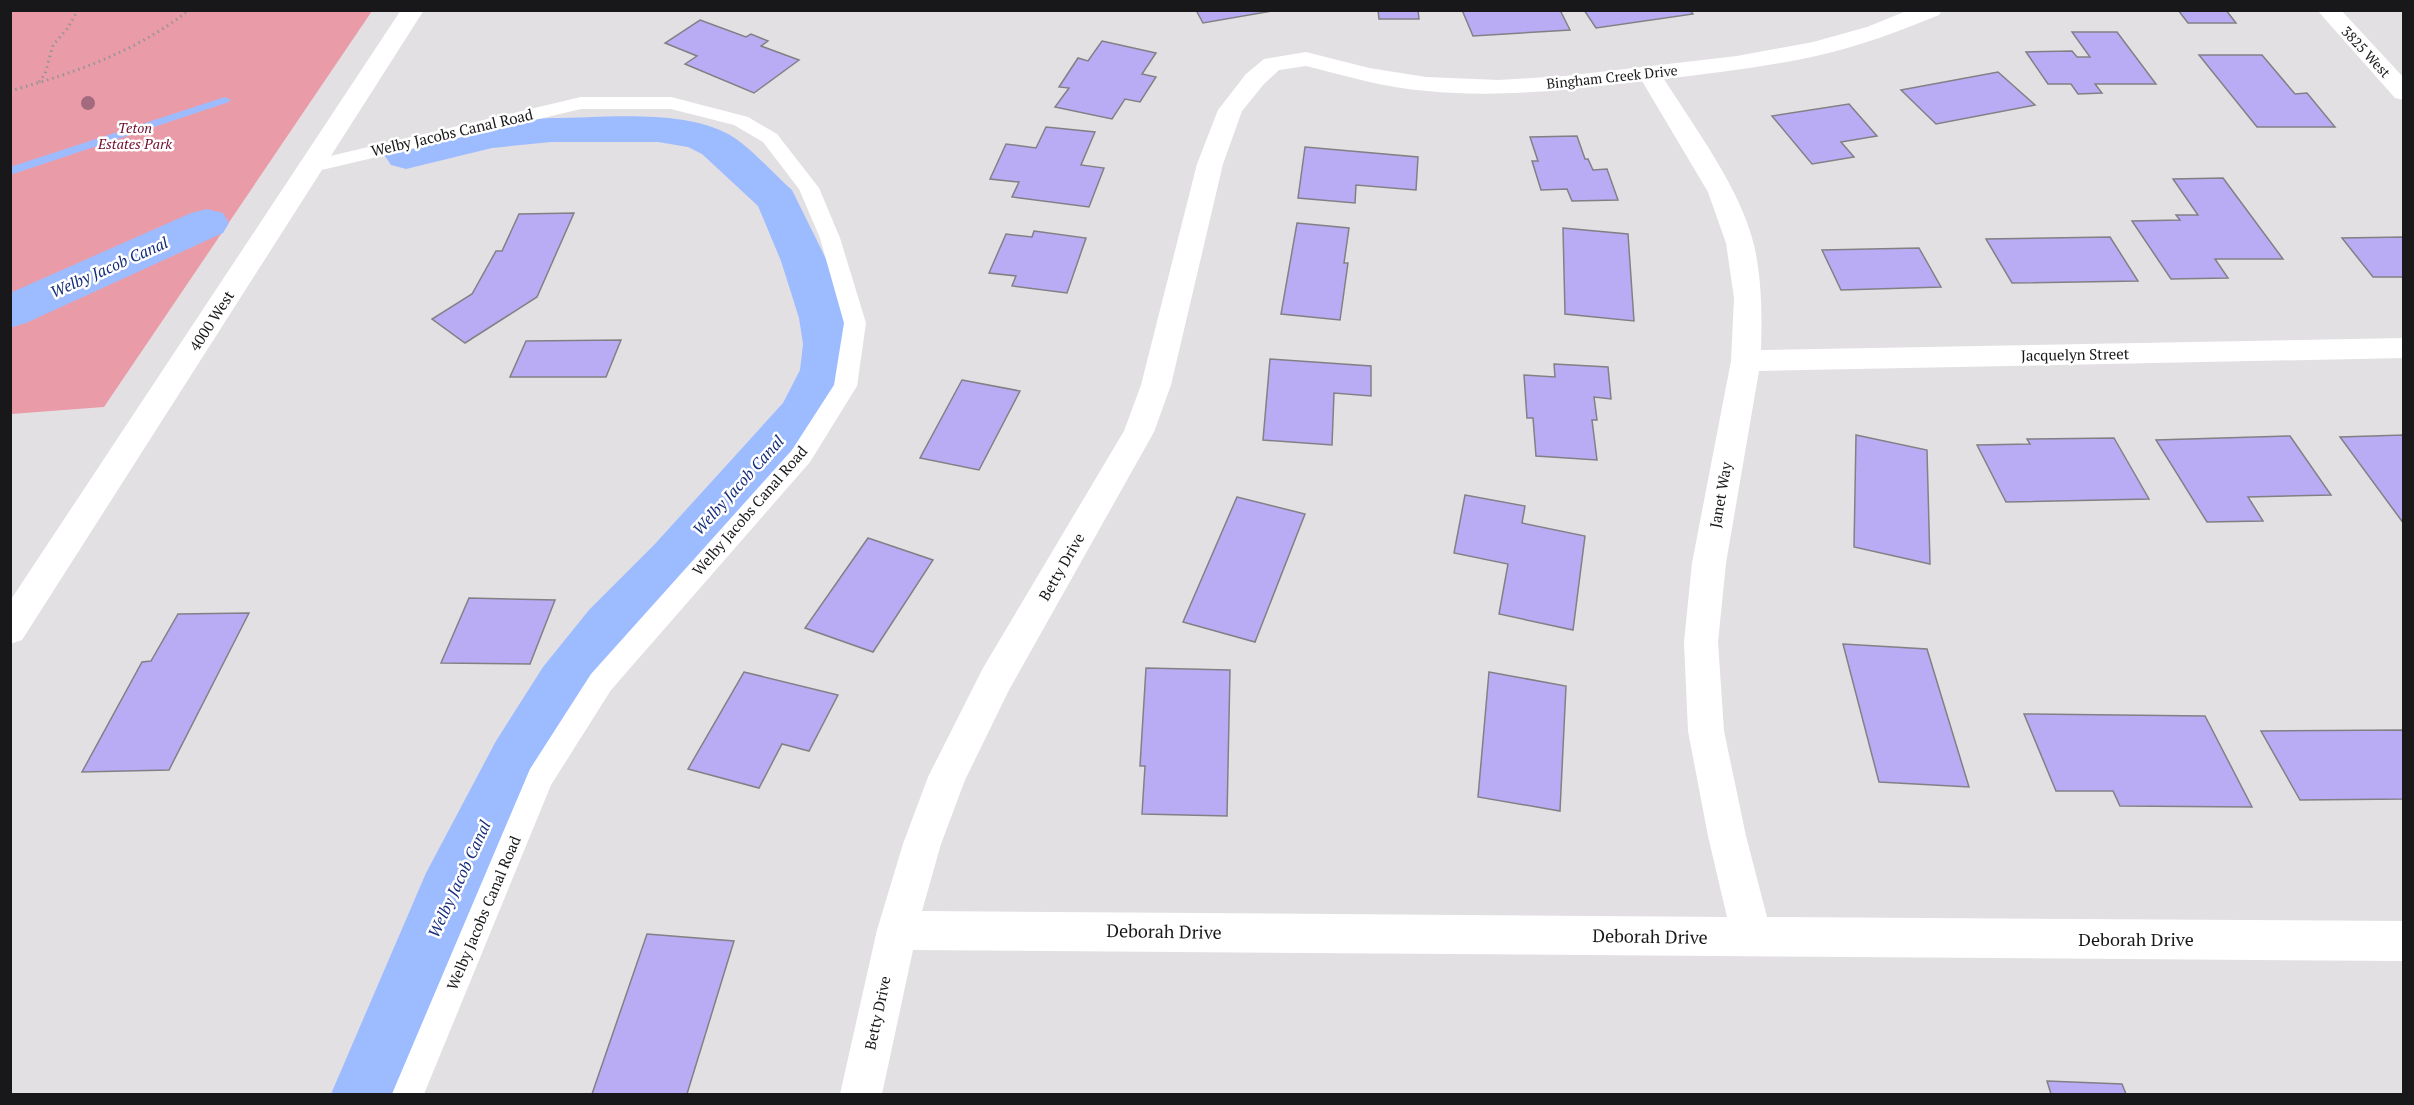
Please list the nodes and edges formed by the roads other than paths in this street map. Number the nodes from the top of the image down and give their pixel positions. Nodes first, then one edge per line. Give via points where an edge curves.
1 (413, 10) edge
2 (1931, 10) edge
3 (2328, 10) edge
4 (1288, 60) joint
5 (1648, 74) junction
6 (2403, 93) edge
7 (313, 166) junction
8 (2403, 348) edge
9 (1746, 361) junction
10 (10, 630) edge
11 (897, 930) junction
12 (1752, 938) junction
13 (2403, 941) edge
14 (408, 1095) edge
15 (861, 1095) edge

1 - 7 street, 4000 West
2 - 5 street, Bingham Creek Drive via 1816,49
3 - 6 street, 3825 West
4 - 5 street, Bingham Creek Drive via 1306,59 1426,84 1564,83
4 - 11 street, Betty Drive via 1272,64 1230,110 1210,164 1156,384 1138,432 996,679 947,777
5 - 9 street, Janet Way via 1721,192 1740,243 1748,297
7 - 10 street, 4000 West
7 - 14 lane, Welby Jacobs Canal Road via 581,103 671,103 741,121 770,138 809,188 830,238 855,323 845,386 801,456 601,682 540,778
8 - 9 street, Jacquelyn Street
9 - 12 street, Janet Way via 1709,563 1701,642 1706,731
11 - 12 street, Deborah Drive
11 - 15 street, Betty Drive
12 - 13 street, Deborah Drive

